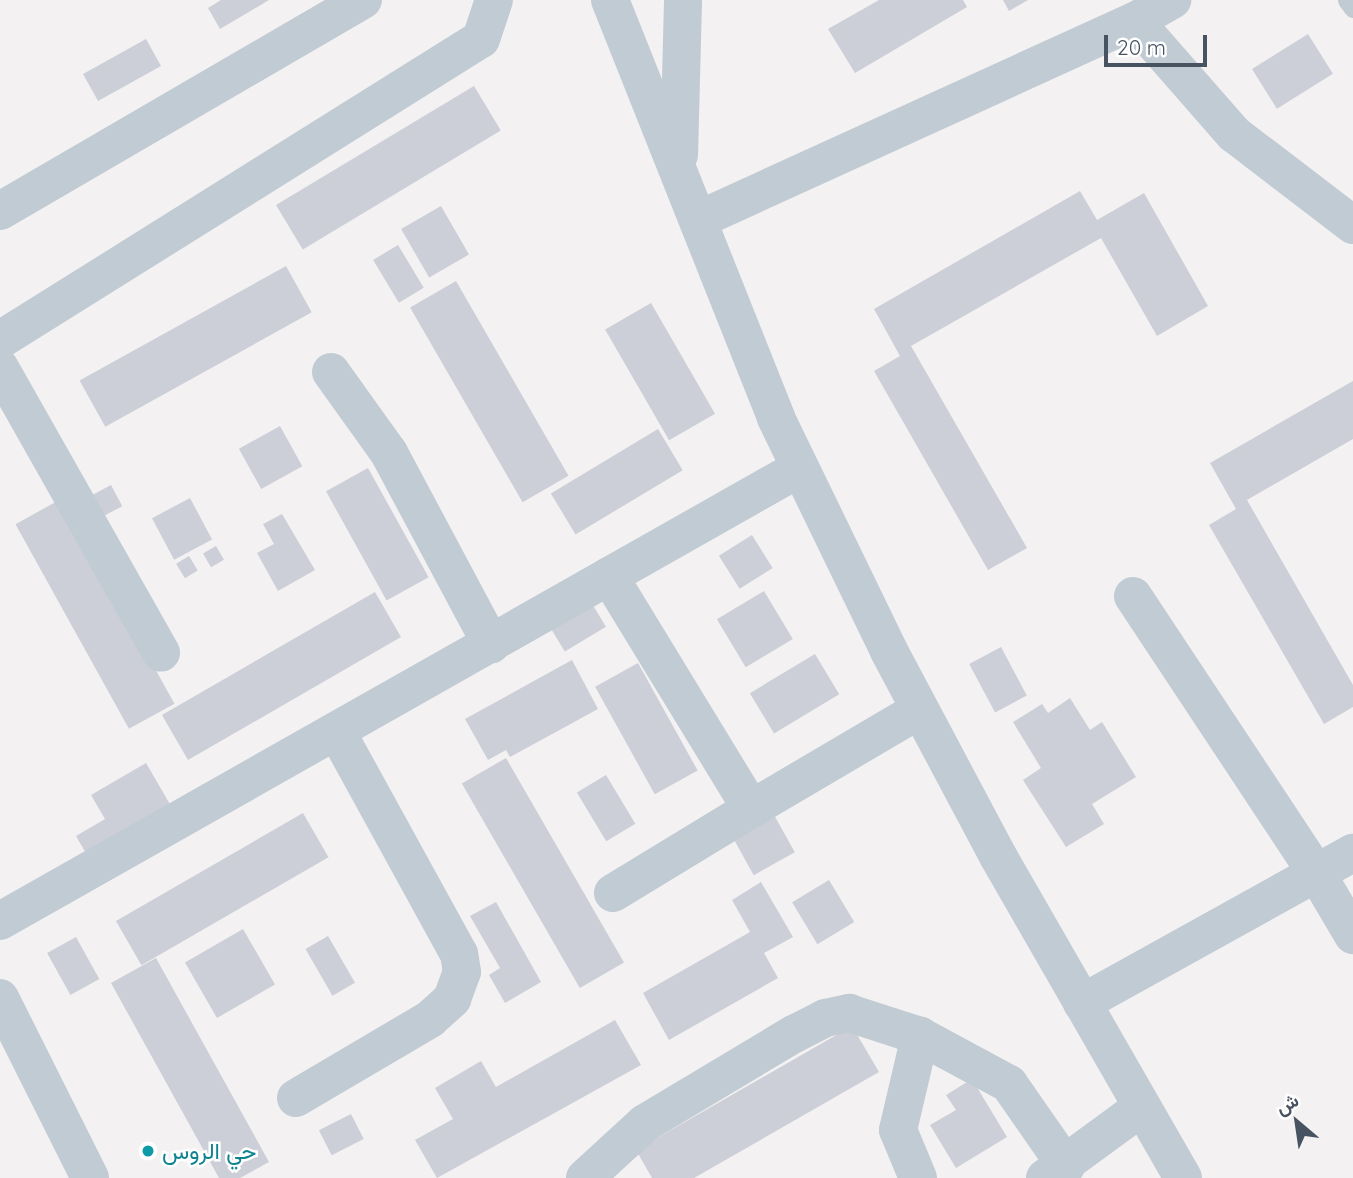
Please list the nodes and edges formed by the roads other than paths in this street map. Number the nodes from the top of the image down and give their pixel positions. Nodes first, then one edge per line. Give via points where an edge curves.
1 (363, 0) edge
2 (495, 0) edge
3 (610, 0) edge
4 (683, 0) edge
5 (1172, 0) edge
6 (1347, 0) edge
7 (1353, 8) edge
8 (1135, 21) junction
9 (679, 167) junction
10 (0, 211) edge
11 (700, 219) junction
12 (1353, 225) edge
13 (0, 340) edge
14 (0, 368) edge
15 (331, 372) dead end
16 (800, 468) junction
17 (609, 576) junction
18 (1133, 596) dead end
19 (491, 643) junction
20 (161, 653) dead end
21 (919, 710) junction
22 (337, 732) junction
23 (751, 810) junction
24 (1353, 853) edge
25 (1317, 874) junction
26 (613, 893) dead end
27 (0, 921) edge
28 (1353, 935) edge
29 (0, 998) edge
30 (1082, 1003) junction
31 (920, 1036) junction
32 (296, 1098) dead end
33 (1142, 1107) junction
34 (1055, 1172) edge
35 (600, 1173) edge
36 (90, 1178) edge
37 (918, 1178) edge
38 (1183, 1178) edge

1 - 10 street
2 - 13 street via 481,39
3 - 9 street
4 - 9 street
5 - 8 street
6 - 7 lane
8 - 11 street
8 - 12 street via 1234,134
9 - 11 street
11 - 16 street via 776,418
14 - 20 street
15 - 19 street via 389,453
16 - 17 street
16 - 21 street
17 - 19 street
17 - 23 street
18 - 25 street
19 - 22 street
21 - 23 street
21 - 30 street
22 - 27 street
22 - 32 street via 459,954 462,972 452,999 430,1019
23 - 26 street
24 - 25 street
25 - 28 street
25 - 30 street
29 - 36 street
30 - 33 street
31 - 34 street via 1009,1084
31 - 35 street via 849,1013 825,1018 645,1123 615,1146
31 - 37 street via 898,1130
33 - 34 street
33 - 38 street

